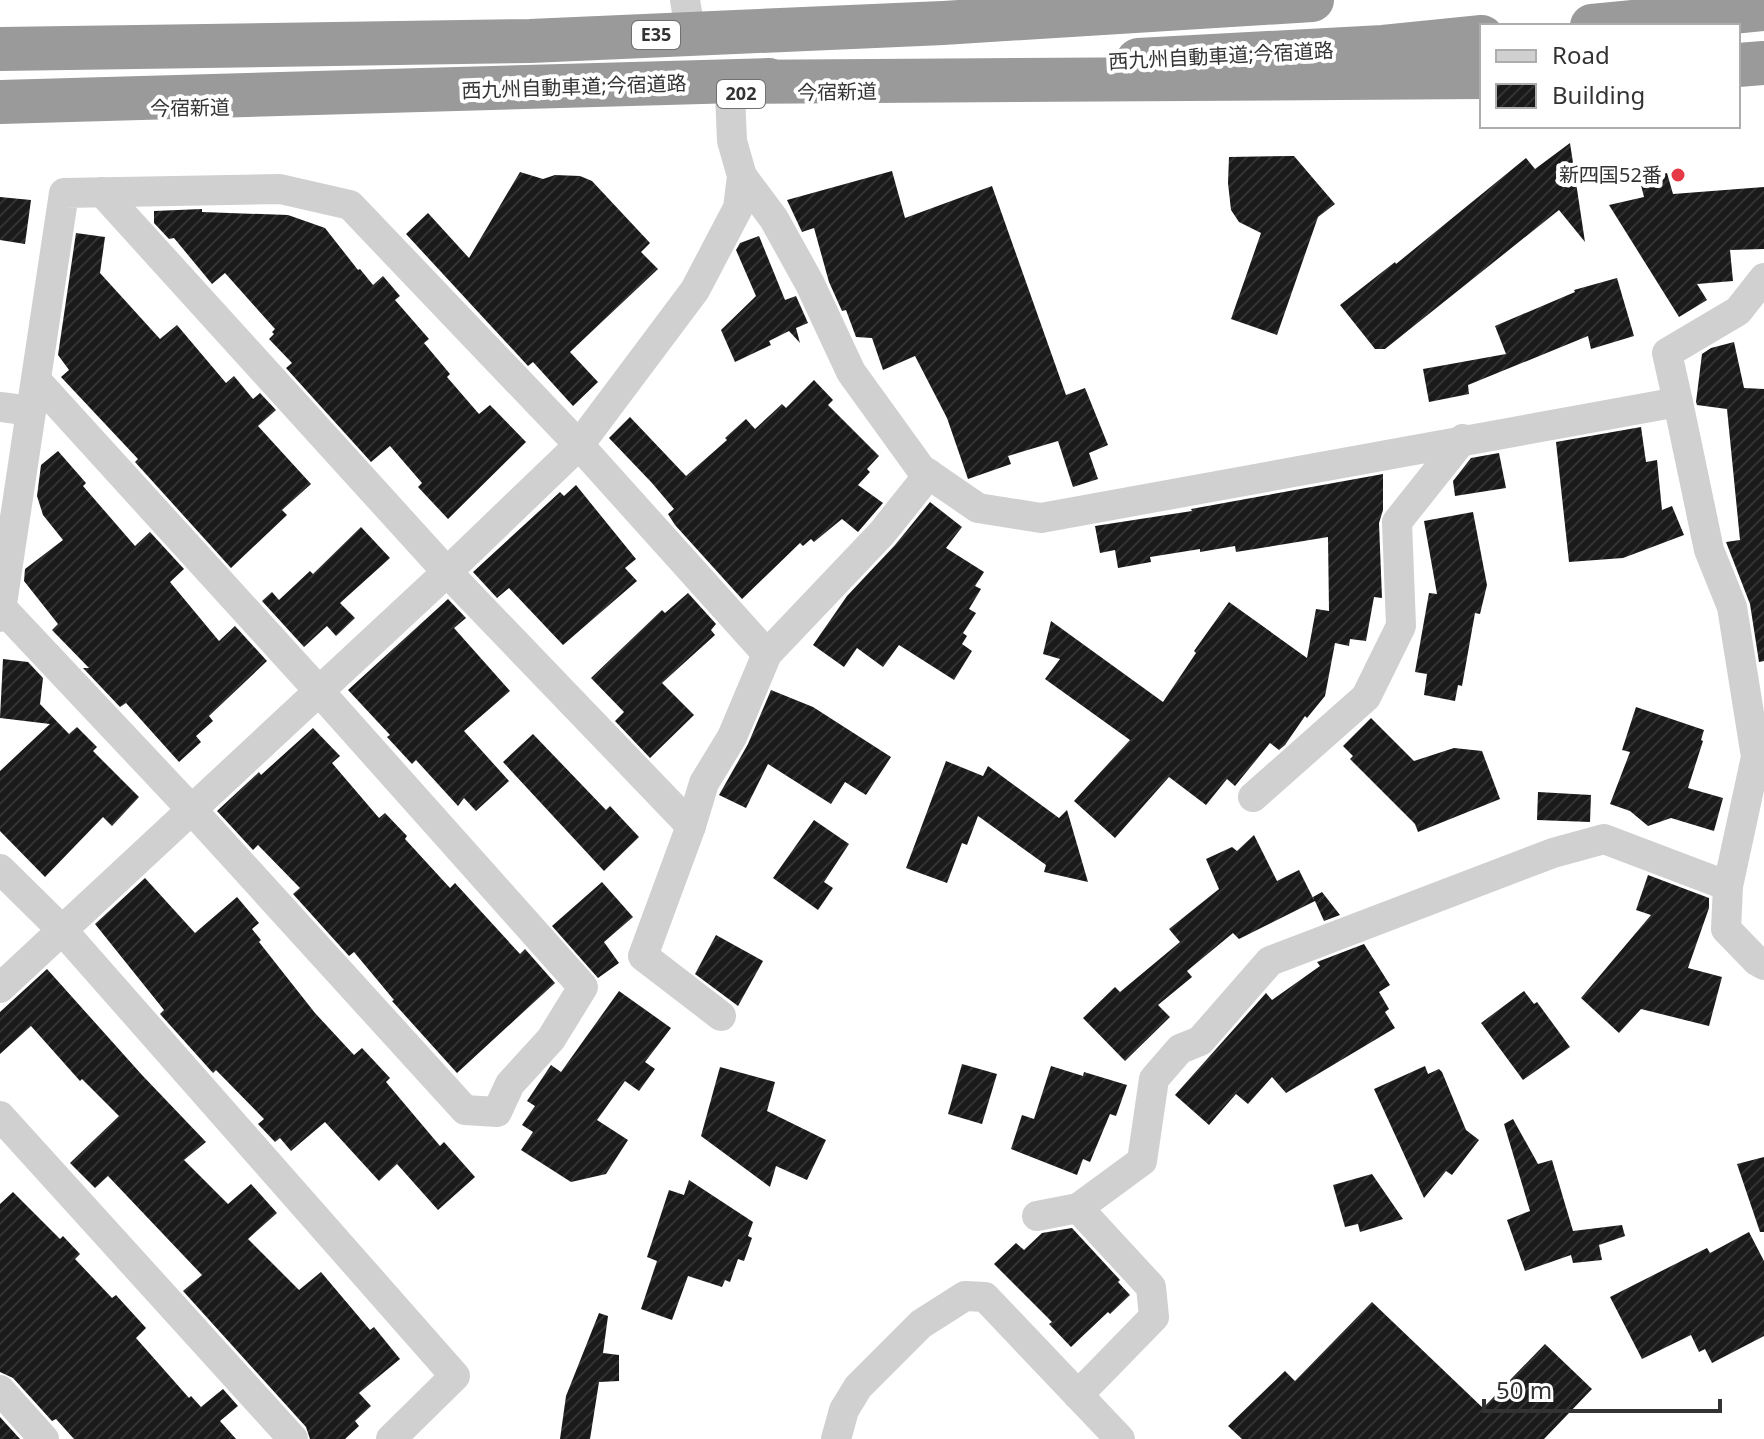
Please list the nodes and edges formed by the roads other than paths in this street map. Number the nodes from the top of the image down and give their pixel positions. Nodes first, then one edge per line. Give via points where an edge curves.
1 (866, 0) edge
2 (1312, 0) edge
3 (686, 9) edge
4 (1764, 9) edge
5 (1612, 24) edge
6 (0, 37) edge
7 (1480, 37) edge
8 (1764, 38) edge
9 (1740, 41) edge
10 (0, 49) edge
11 (1480, 63) edge
12 (1764, 63) edge
13 (1740, 65) edge
14 (1480, 77) edge
15 (732, 88) junction
16 (0, 102) edge
17 (0, 110) edge
18 (742, 176) junction
19 (102, 192) junction
20 (1764, 278) edge
21 (36, 380) junction
22 (1678, 402) junction
23 (0, 407) edge
24 (31, 411) junction
25 (1463, 439) junction
26 (579, 445) junction
27 (929, 474) junction
28 (447, 572) junction
29 (1, 610) edge
30 (767, 654) junction
31 (319, 691) junction
32 (1253, 797) dead end
33 (192, 810) junction
34 (691, 826) junction
35 (0, 869) edge
36 (1728, 886) junction
37 (63, 931) junction
38 (1764, 965) edge
39 (0, 988) edge
40 (721, 1016) dead end
41 (0, 1116) edge
42 (1078, 1208) junction
43 (1037, 1216) dead end
44 (0, 1390) edge
45 (1078, 1395) junction
46 (44, 1439) edge
47 (293, 1439) edge
48 (391, 1439) edge
49 (836, 1439) edge
50 (1120, 1439) edge

1 - 3 highway
2 - 10 highway, E35 via 530,41
3 - 6 highway
4 - 5 highway
7 - 15 highway, 西九州自動車道;今宿道路, bridge
8 - 9 highway
11 - 15 highway, 今宿新道 / 202 via 1240,84
12 - 13 highway
14 - 15 highway, bridge
15 - 16 highway, 西九州自動車道;今宿道路
15 - 17 highway, 今宿新道 / 202 via 511,105
15 - 18 street via 732,141
18 - 26 street via 738,208 695,290
18 - 27 street via 774,219 851,372
19 - 21 street via 64,193
19 - 26 street via 280,189 350,205
19 - 28 street
20 - 22 street via 1738,311 1667,353
21 - 24 street
21 - 31 street
22 - 25 street
22 - 36 street via 1709,550 1732,607 1756,757
23 - 24 street
24 - 29 street
25 - 27 street via 1041,518 978,508
25 - 32 street via 1397,522 1401,626 1366,697
26 - 28 street
26 - 30 street
27 - 30 street via 882,533
28 - 31 street
28 - 34 street
29 - 33 street
30 - 34 street via 732,737 704,783
31 - 33 street
31 - 33 street via 583,987 551,1039 510,1084 497,1112 465,1110
33 - 37 street
34 - 40 street via 643,956
35 - 37 street
36 - 38 street via 1726,929
36 - 42 street via 1604,839 1553,853 1270,961 1200,1041 1180,1049 1154,1079 1142,1161
37 - 39 street
37 - 48 street via 455,1376
41 - 47 street
42 - 43 street
42 - 45 street via 1151,1287 1154,1317
44 - 46 street
45 - 49 street via 985,1297 965,1296 921,1324 858,1387
45 - 50 street

